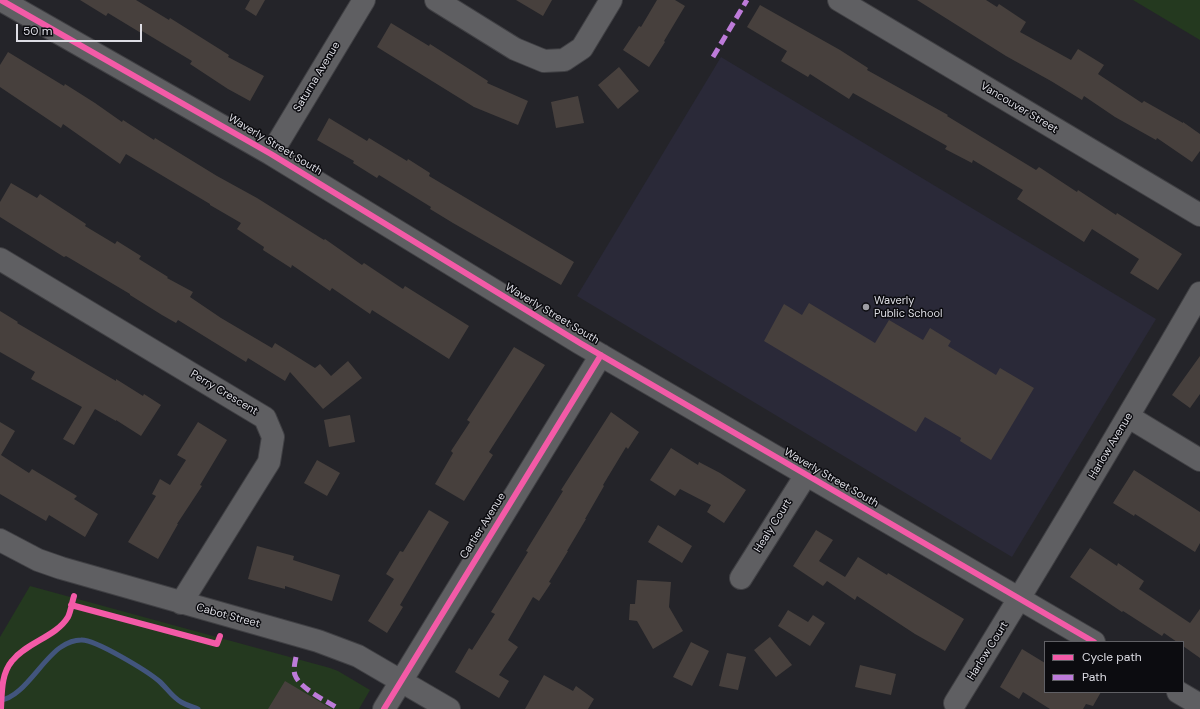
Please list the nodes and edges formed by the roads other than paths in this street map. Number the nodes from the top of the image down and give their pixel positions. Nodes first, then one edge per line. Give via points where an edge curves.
1 (1, 0) edge
2 (364, 0) edge
3 (436, 0) edge
4 (611, 0) edge
5 (839, 0) edge
6 (271, 154) junction
7 (1200, 215) edge
8 (0, 259) edge
9 (1200, 293) edge
10 (600, 355) junction
11 (1129, 417) junction
12 (1200, 460) edge
13 (806, 475) junction
14 (0, 540) edge
15 (741, 578) dead end
16 (1020, 598) junction
17 (181, 603) junction
18 (1092, 641) edge
19 (401, 680) junction
20 (1180, 693) edge
21 (955, 702) dead end
22 (1200, 705) edge
23 (384, 709) edge
24 (448, 709) edge

1 - 6 street, Waverly Street South
2 - 6 street, Saturna Avenue
3 - 4 street via 515,49 544,61 564,60 582,48
5 - 7 street, Vancouver Street
6 - 10 street, Waverly Street South
8 - 17 street, Perry Crescent via 265,418 274,437 269,462
9 - 11 street, Harlow Avenue
10 - 13 street, Waverly Street South
10 - 19 street, Cartier Avenue
11 - 12 street
11 - 16 street, Harlow Avenue
13 - 15 street, Healy Court
13 - 16 street, Waverly Street South
14 - 17 street, Cabot Street via 38,560
16 - 18 street, Waverly Street South
16 - 21 street, Harlow Court
17 - 19 street, Cabot Street via 318,641 358,656
19 - 23 street, Cartier Avenue
19 - 24 street, Cabot Street
20 - 22 street

